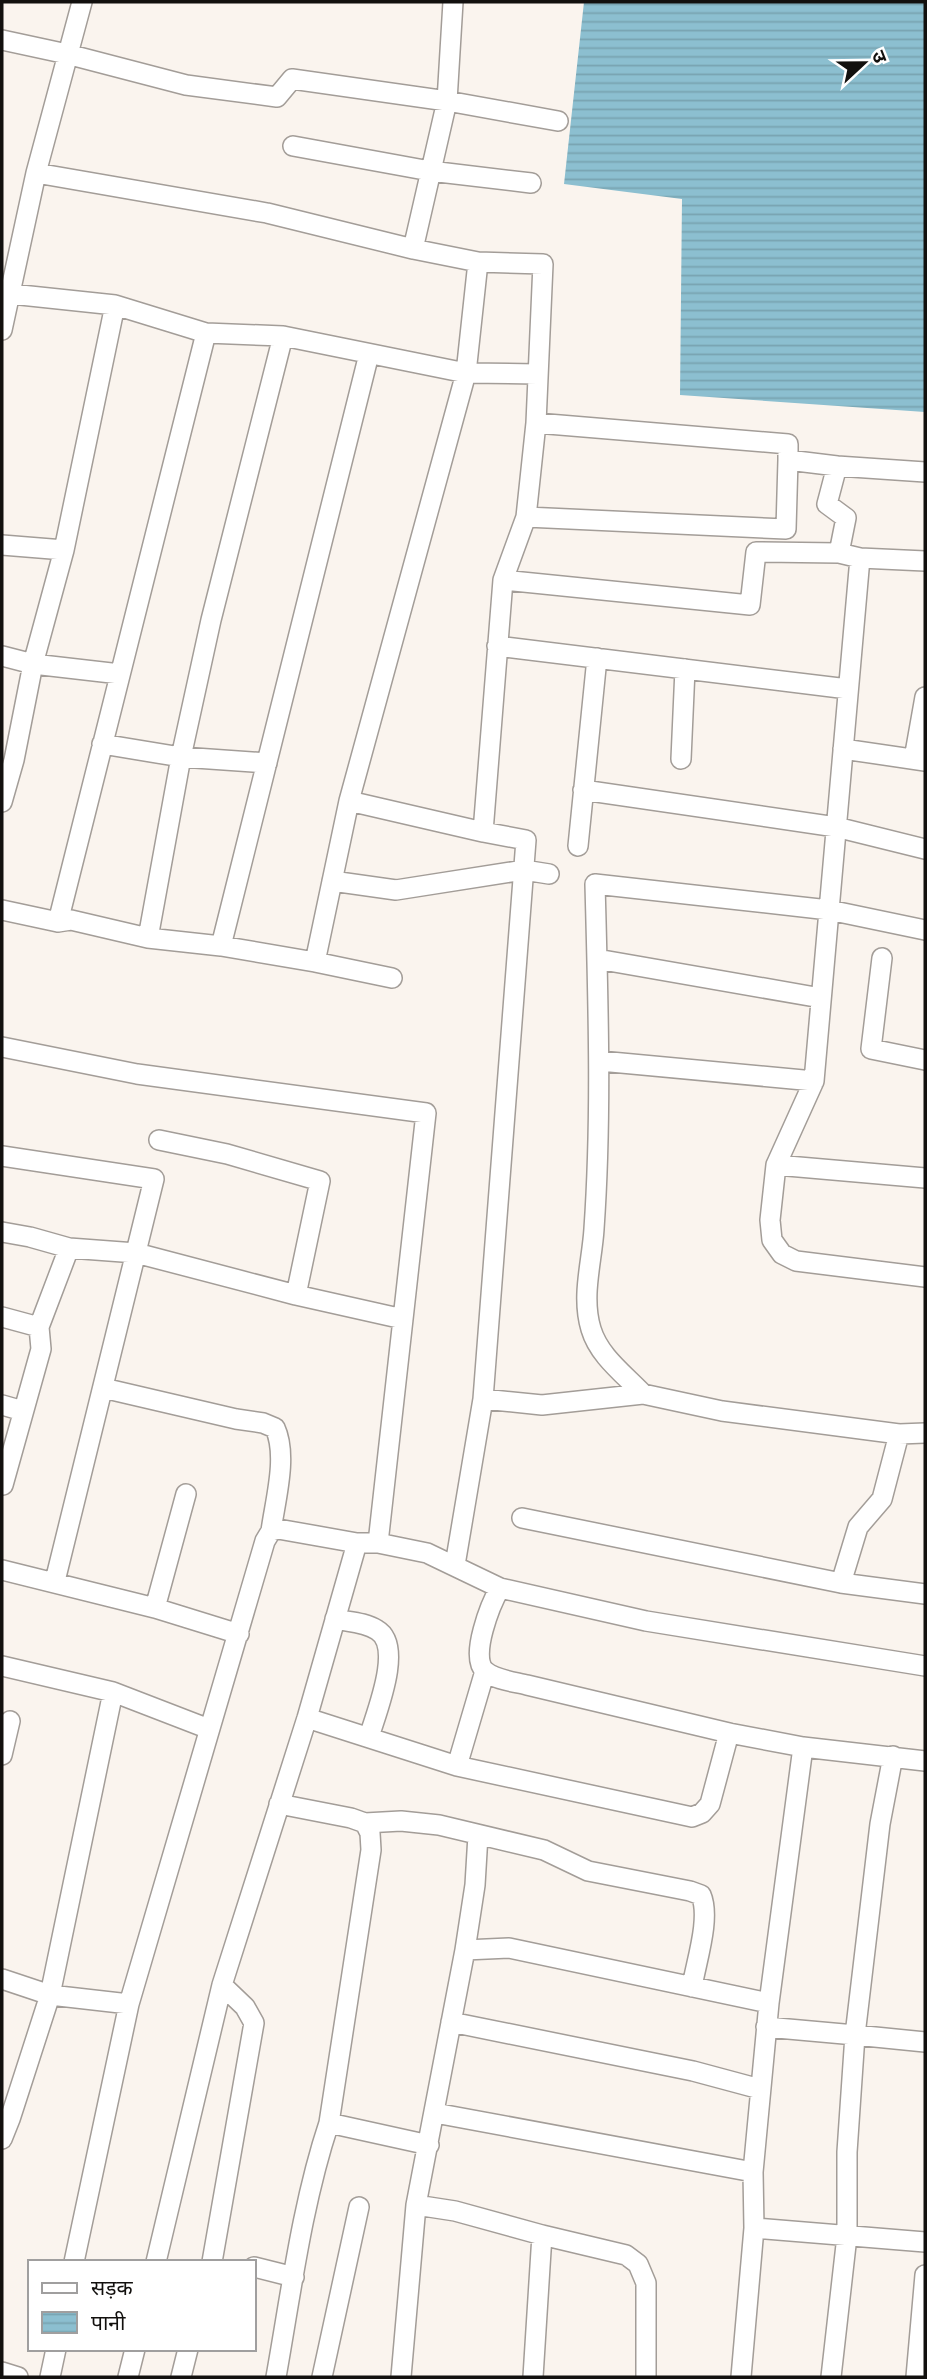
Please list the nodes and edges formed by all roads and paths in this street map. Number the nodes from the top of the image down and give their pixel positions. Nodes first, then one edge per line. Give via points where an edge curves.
1 (82, 2) edge
2 (453, 2) edge
3 (2, 40) edge
4 (67, 54) junction
5 (447, 101) junction
6 (558, 121) dead end
7 (293, 146) dead end
8 (430, 171) junction
9 (36, 173) junction
10 (531, 183) dead end
11 (413, 249) junction
12 (478, 262) junction
13 (11, 293) junction
14 (115, 305) junction
15 (2, 330) edge
16 (206, 333) junction
17 (283, 336) junction
18 (369, 354) junction
19 (467, 373) junction
20 (537, 374) junction
21 (536, 423) junction
22 (788, 460) junction
23 (837, 466) junction
24 (925, 472) edge
25 (526, 517) junction
26 (2, 545) edge
27 (64, 550) junction
28 (839, 553) junction
29 (860, 558) junction
30 (925, 561) edge
31 (503, 579) junction
32 (497, 646) junction
33 (2, 656) edge
34 (597, 658) junction
35 (33, 664) junction
36 (685, 669) junction
37 (120, 674) junction
38 (848, 689) junction
39 (925, 697) edge
40 (102, 744) junction
41 (843, 749) junction
42 (181, 757) junction
43 (681, 760) dead end
44 (919, 760) edge
45 (267, 763) junction
46 (583, 790) junction
47 (349, 801) junction
48 (2, 802) edge
49 (836, 827) junction
50 (483, 832) junction
51 (578, 846) dead end
52 (925, 849) edge
53 (524, 870) junction
54 (549, 874) dead end
55 (332, 881) junction
56 (2, 910) edge
57 (829, 910) junction
58 (58, 922) junction
59 (925, 930) edge
60 (148, 938) junction
61 (221, 946) junction
62 (882, 958) dead end
63 (597, 959) junction
64 (315, 962) junction
65 (392, 978) dead end
66 (821, 998) junction
67 (2, 1047) edge
68 (925, 1060) edge
69 (600, 1061) junction
70 (814, 1081) junction
71 (159, 1140) dead end
72 (2, 1156) edge
73 (776, 1165) junction
74 (925, 1178) edge
75 (2, 1232) edge
76 (69, 1248) junction
77 (136, 1253) junction
78 (925, 1277) edge
79 (296, 1295) junction
80 (2, 1317) edge
81 (403, 1319) junction
82 (40, 1327) junction
83 (103, 1388) junction
84 (643, 1394) junction
85 (483, 1399) junction
86 (2, 1405) edge
87 (23, 1411) junction
88 (925, 1433) edge
89 (899, 1434) junction
90 (2, 1486) edge
91 (186, 1494) dead end
92 (522, 1518) dead end
93 (271, 1531) junction
94 (356, 1543) junction
95 (379, 1543) junction
96 (455, 1566) junction
97 (2, 1570) edge
98 (55, 1581) junction
99 (841, 1583) junction
100 (499, 1588) junction
101 (925, 1594) edge
102 (155, 1608) junction
103 (335, 1619) junction
104 (239, 1634) junction
105 (2, 1666) edge
106 (925, 1666) edge
107 (485, 1671) junction
108 (113, 1692) junction
109 (307, 1718) junction
110 (10, 1721) dead end
111 (209, 1729) junction
112 (729, 1733) junction
113 (369, 1737) junction
114 (803, 1747) junction
115 (2, 1755) edge
116 (893, 1756) junction
117 (925, 1760) edge
118 (457, 1766) junction
119 (279, 1804) junction
120 (365, 1823) junction
121 (478, 1836) junction
122 (465, 1950) junction
123 (2, 1979) edge
124 (222, 1984) junction
125 (692, 1987) junction
126 (50, 1995) junction
127 (768, 2003) junction
128 (129, 2004) junction
129 (451, 2022) junction
130 (766, 2027) junction
131 (855, 2035) junction
132 (925, 2042) edge
133 (760, 2089) junction
134 (435, 2113) junction
135 (329, 2123) junction
136 (2, 2139) edge
137 (429, 2145) junction
138 (753, 2172) junction
139 (416, 2204) junction
140 (359, 2207) dead end
141 (754, 2228) junction
142 (542, 2235) junction
143 (847, 2236) junction
144 (925, 2242) edge
145 (74, 2260) edge
146 (156, 2260) edge
147 (219, 2260) edge
148 (256, 2268) edge
149 (925, 2276) edge
150 (294, 2277) junction
151 (56, 2351) edge
152 (134, 2351) edge
153 (188, 2351) edge
154 (2, 2372) edge
155 (18, 2377) edge
156 (50, 2377) edge
157 (128, 2377) edge
158 (181, 2377) edge
159 (276, 2377) edge
160 (322, 2377) edge
161 (401, 2377) edge
162 (533, 2377) edge
163 (646, 2377) edge
164 (741, 2377) edge
165 (831, 2377) edge
166 (916, 2377) edge

1 - 4 street
2 - 5 street
3 - 4 street
4 - 5 street via 186,85 277,96 292,79
4 - 9 street
5 - 6 street
5 - 8 street
7 - 8 street
8 - 10 street
8 - 11 street
9 - 11 street via 267,214
9 - 13 street
11 - 12 street
12 - 19 street
12 - 20 street via 543,264
13 - 14 street
13 - 15 street
14 - 16 street
14 - 27 street
16 - 17 street
16 - 37 street
17 - 18 street
17 - 42 street
18 - 19 street
18 - 45 street
19 - 20 street
19 - 47 street
20 - 21 street
21 - 22 street via 788,444
21 - 25 street
22 - 23 street
22 - 25 street via 786,529
23 - 24 street
23 - 28 street via 827,503 846,518
25 - 31 street
26 - 27 street
27 - 35 street
28 - 29 street
28 - 31 street via 756,552 750,605
29 - 30 street
29 - 38 street
31 - 32 street
32 - 34 street
32 - 50 street
33 - 35 street
34 - 36 street
34 - 46 street
35 - 37 street
35 - 48 street
36 - 38 street
36 - 43 street
37 - 40 street
38 - 41 street
39 - 44 street
40 - 42 street
40 - 58 street
41 - 44 street
41 - 49 street
42 - 45 street
42 - 60 street
45 - 61 street
46 - 49 street
46 - 51 street
47 - 50 street
47 - 55 street
49 - 52 street
49 - 57 street
50 - 53 street via 526,840
53 - 54 street
53 - 55 street via 396,890
53 - 85 street
55 - 64 street
56 - 58 street
57 - 59 street
57 - 63 street via 595,884
57 - 66 street
58 - 60 street via 71,920
60 - 61 street
61 - 64 street
62 - 68 street via 871,1049
63 - 66 street
63 - 69 street
64 - 65 street
66 - 70 street
67 - 81 street via 137,1074 426,1113
69 - 70 street
69 - 84 street via 594,1229 586,1300 598,1348
70 - 73 street
71 - 79 street via 320,1181
72 - 77 street via 154,1179
73 - 74 street
73 - 78 street via 770,1220 772,1240 782,1254 796,1261
75 - 76 street
76 - 77 street
76 - 82 street
77 - 79 street
77 - 83 street
79 - 81 street
80 - 82 street
81 - 95 street
82 - 87 street via 41,1349
83 - 93 street via 275,1428 281,1454
83 - 98 street
84 - 85 street via 542,1405
84 - 89 street via 722,1411
85 - 96 street
86 - 87 street
87 - 90 street
88 - 89 street
89 - 99 street via 882,1499 858,1527
91 - 102 street
92 - 99 street
93 - 94 street
93 - 104 street
94 - 95 street
94 - 103 street
95 - 96 street via 427,1553
96 - 100 street
97 - 98 street
98 - 102 street
99 - 101 street
100 - 106 street via 646,1621
100 - 107 street via 482,1636 480,1663
102 - 104 street
103 - 109 street
103 - 113 street via 366,1625 386,1639 388,1670
104 - 111 street
105 - 108 street
107 - 112 street via 517,1683
107 - 118 street
108 - 111 street
108 - 126 street
109 - 113 street
109 - 119 street
110 - 115 street
111 - 128 street
112 - 114 street
112 - 118 street via 710,1804 692,1817
113 - 118 street
114 - 116 street
114 - 127 street
116 - 117 street
116 - 131 street via 880,1824
119 - 120 street
119 - 124 street
120 - 121 street via 439,1825
120 - 135 street via 371,1850
121 - 122 street
121 - 125 street via 544,1850 588,1871 701,1895 704,1918
122 - 125 street via 509,1948
122 - 129 street
123 - 126 street
124 - 146 street
124 - 147 street via 254,2023
125 - 127 street
126 - 128 street
126 - 136 street
127 - 130 street
128 - 145 street
129 - 133 street
129 - 134 street
130 - 131 street
130 - 133 street
131 - 132 street
131 - 143 street
133 - 138 street
134 - 137 street
134 - 138 street
135 - 137 street
135 - 150 street
137 - 139 street
138 - 141 street
139 - 142 street
139 - 161 street
140 - 160 street
141 - 143 street
141 - 164 street
142 - 162 street
142 - 163 street via 626,2255 638,2264 646,2283
143 - 144 street
143 - 165 street
148 - 150 street
149 - 166 street
150 - 159 street
151 - 156 street
152 - 157 street
153 - 158 street
154 - 155 street

